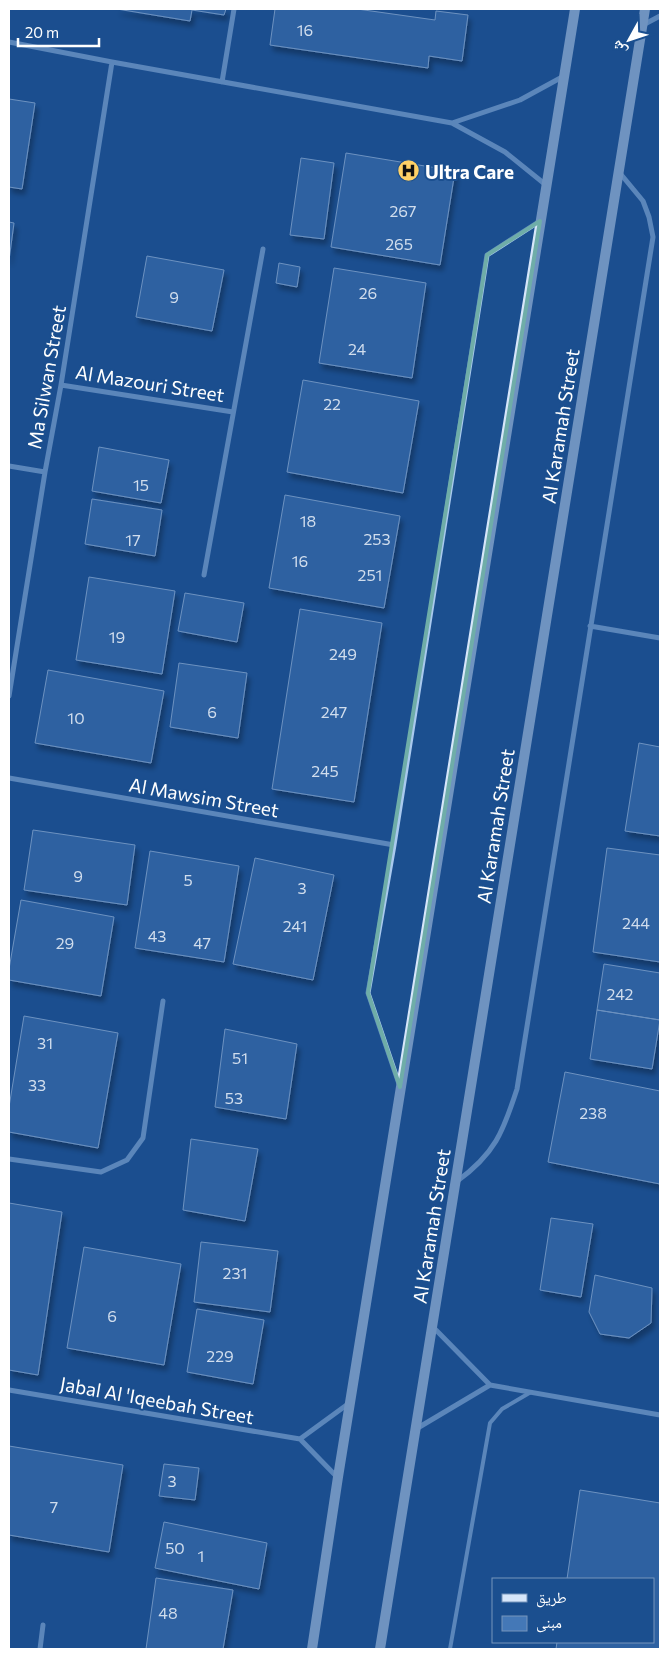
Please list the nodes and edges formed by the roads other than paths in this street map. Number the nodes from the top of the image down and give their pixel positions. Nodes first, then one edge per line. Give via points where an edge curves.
1 (234, 9) edge
2 (575, 9) edge
3 (645, 9) edge
4 (660, 16) edge
5 (642, 25) junction
6 (9, 42) edge
7 (112, 62) junction
8 (564, 76) junction
9 (222, 82) junction
10 (452, 123) junction
11 (619, 171) junction
12 (546, 185) junction
13 (540, 221) junction
14 (263, 249) dead end
15 (61, 385) junction
16 (233, 412) junction
17 (9, 466) edge
18 (45, 472) junction
19 (204, 575) dead end
20 (590, 626) junction
21 (660, 638) edge
22 (9, 696) edge
23 (9, 778) edge
24 (394, 845) junction
25 (163, 1002) dead end
26 (400, 1087) junction
27 (9, 1159) edge
28 (456, 1182) junction
29 (432, 1327) junction
30 (490, 1385) junction
31 (9, 1390) edge
32 (531, 1392) junction
33 (349, 1403) junction
34 (660, 1415) edge
35 (416, 1429) junction
36 (300, 1439) junction
37 (338, 1477) junction
38 (43, 1624) dead end
39 (40, 1649) edge
40 (312, 1649) edge
41 (380, 1649) edge
42 (450, 1649) edge

1 - 9 street
2 - 8 main road
3 - 5 main road, Al Karamah Street
4 - 5 street
5 - 11 main road, Al Karamah Street
6 - 7 street
7 - 9 street
7 - 15 street, Ma Silwan Street
8 - 10 street via 520,100
8 - 12 main road
9 - 10 street
10 - 12 street via 505,152
11 - 20 street via 643,201 653,237
11 - 28 main road, Al Karamah Street
12 - 13 main road
13 - 24 street via 487,255
13 - 26 main road
14 - 16 street, Al Mazouri Street
15 - 16 street, Al Mazouri Street
15 - 18 street, Ma Silwan Street
16 - 19 street, Al Mazouri Street
17 - 18 street
18 - 22 street, Ma Silwan Street
20 - 21 street
20 - 28 street via 518,1088 505,1126 491,1149
23 - 24 street, Al Mawsim Street
24 - 26 street via 368,993
25 - 27 street via 142,1138 126,1160 100,1172
26 - 33 main road
28 - 29 main road, Al Karamah Street
29 - 30 street
29 - 35 main road, Al Karamah Street
30 - 32 street
30 - 35 street
31 - 36 street, Jabal Al 'Iqeebah Street
32 - 34 street
32 - 42 lane via 502,1409 490,1423
33 - 36 street
33 - 37 main road
35 - 41 main road, Al Karamah Street
36 - 37 street
37 - 40 main road
38 - 39 street

